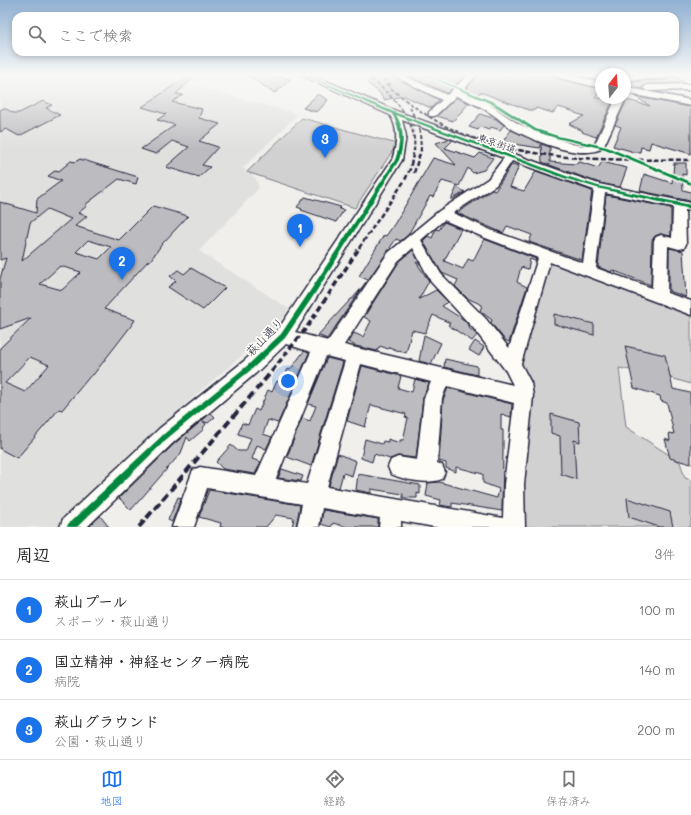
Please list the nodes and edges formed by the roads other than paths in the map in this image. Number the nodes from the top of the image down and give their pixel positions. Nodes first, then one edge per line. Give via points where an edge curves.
1 (362, 100) edge
2 (447, 100) edge
3 (468, 100) edge
4 (617, 104) edge
5 (393, 113) junction
6 (432, 114) dead end
7 (510, 157) junction
8 (600, 188) junction
9 (685, 206) edge
10 (443, 214) junction
11 (413, 240) junction
12 (546, 254) junction
13 (589, 270) junction
14 (659, 296) junction
15 (691, 308) edge
16 (282, 336) junction
17 (327, 349) junction
18 (355, 356) junction
19 (512, 365) junction
20 (442, 376) junction
21 (524, 396) junction
22 (398, 467) dead end
23 (262, 486) junction
24 (314, 495) junction
25 (391, 518) edge
26 (464, 524) edge
27 (71, 527) edge
28 (183, 527) edge
29 (308, 527) edge
30 (499, 527) edge
31 (514, 527) edge

1 - 5 street, 東京街道
2 - 6 street
3 - 4 street via 496,112 514,126 550,142 594,150 599,146
5 - 7 street, 東京街道
5 - 16 street, 萩山通り via 398,120 402,142 397,160
7 - 8 street, 東京街道
7 - 10 street via 492,182
8 - 9 street, 東京街道
8 - 13 street
9 - 14 street via 680,244 661,240
10 - 11 street
10 - 12 street via 488,234
11 - 17 street via 389,262
11 - 19 street via 436,278 480,324
12 - 13 street
12 - 19 street
13 - 14 street
14 - 15 street
16 - 17 street
16 - 27 street, 萩山通り via 167,435
17 - 18 street
17 - 23 street
18 - 20 street
18 - 24 street
19 - 21 street via 522,383
20 - 21 street
20 - 22 street via 433,398 430,471
21 - 31 street via 514,484
23 - 24 street
23 - 28 street via 200,477
24 - 25 street
24 - 29 street
25 - 26 street
26 - 30 street

